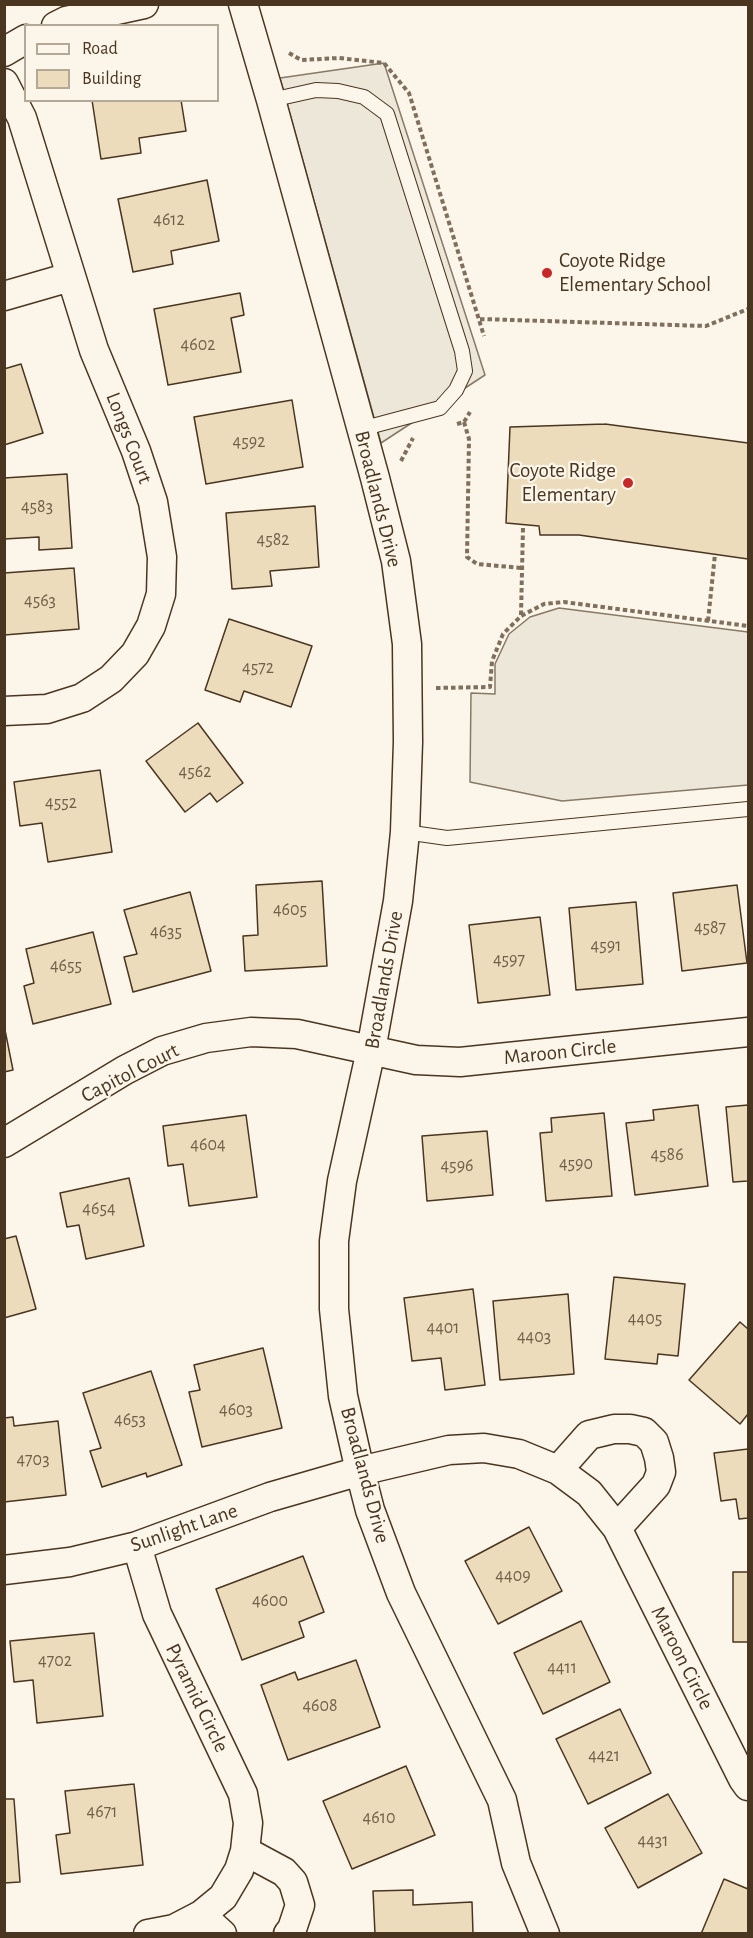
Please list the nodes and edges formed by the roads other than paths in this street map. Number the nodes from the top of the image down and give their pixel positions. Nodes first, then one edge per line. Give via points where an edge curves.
1 (144, 4) edge
2 (243, 4) edge
3 (60, 24) edge
4 (24, 40) edge
5 (4, 52) edge
6 (4, 83) edge
7 (271, 100) junction
8 (70, 277) junction
9 (4, 296) edge
10 (361, 429) junction
11 (4, 711) edge
12 (748, 809) edge
13 (405, 832) junction
14 (748, 1032) edge
15 (371, 1050) junction
16 (4, 1143) edge
17 (558, 1470) junction
18 (360, 1472) junction
19 (617, 1528) junction
20 (137, 1546) junction
21 (4, 1570) edge
22 (748, 1786) edge
23 (245, 1851) junction
24 (212, 1924) edge
25 (148, 1934) edge
26 (288, 1934) edge
27 (545, 1934) edge

1 - 3 street
2 - 7 street, Broadlands Drive
4 - 5 street
6 - 8 street, Longs Court via 22,118
7 - 10 street, Broadlands Drive
7 - 10 lane via 316,90 338,91 364,97 387,114 462,351 465,371 441,408
8 - 9 street
8 - 11 street, Longs Court via 153,502 162,557 161,594 151,626 135,654 111,679 82,698 47,709
10 - 13 street, Broadlands Drive via 396,561 407,644
12 - 13 lane via 447,838
13 - 15 street, Broadlands Drive via 398,901
14 - 15 street, Maroon Circle via 460,1062 416,1060
15 - 16 street, Capitol Court via 297,1034 251,1032 206,1038 162,1052 135,1066
15 - 18 street, Broadlands Drive via 342,1181 334,1241 334,1309 343,1396
17 - 18 street, Maroon Circle via 519,1454 484,1448 449,1450
17 - 19 street, Maroon Circle via 588,1493
17 - 19 street via 589,1435 614,1429 644,1432 654,1442 661,1472 656,1485
18 - 20 street, Sunlight Lane via 270,1497
18 - 27 street, Broadlands Drive via 401,1593 502,1800 516,1863
19 - 22 street, Maroon Circle
20 - 21 street, Sunlight Lane via 70,1562
20 - 23 street, Pyramid Circle via 161,1623 243,1794 248,1823
23 - 24 street, Pyramid Circle
23 - 26 street via 284,1872 293,1882 300,1905
24 - 25 street, Pyramid Circle

